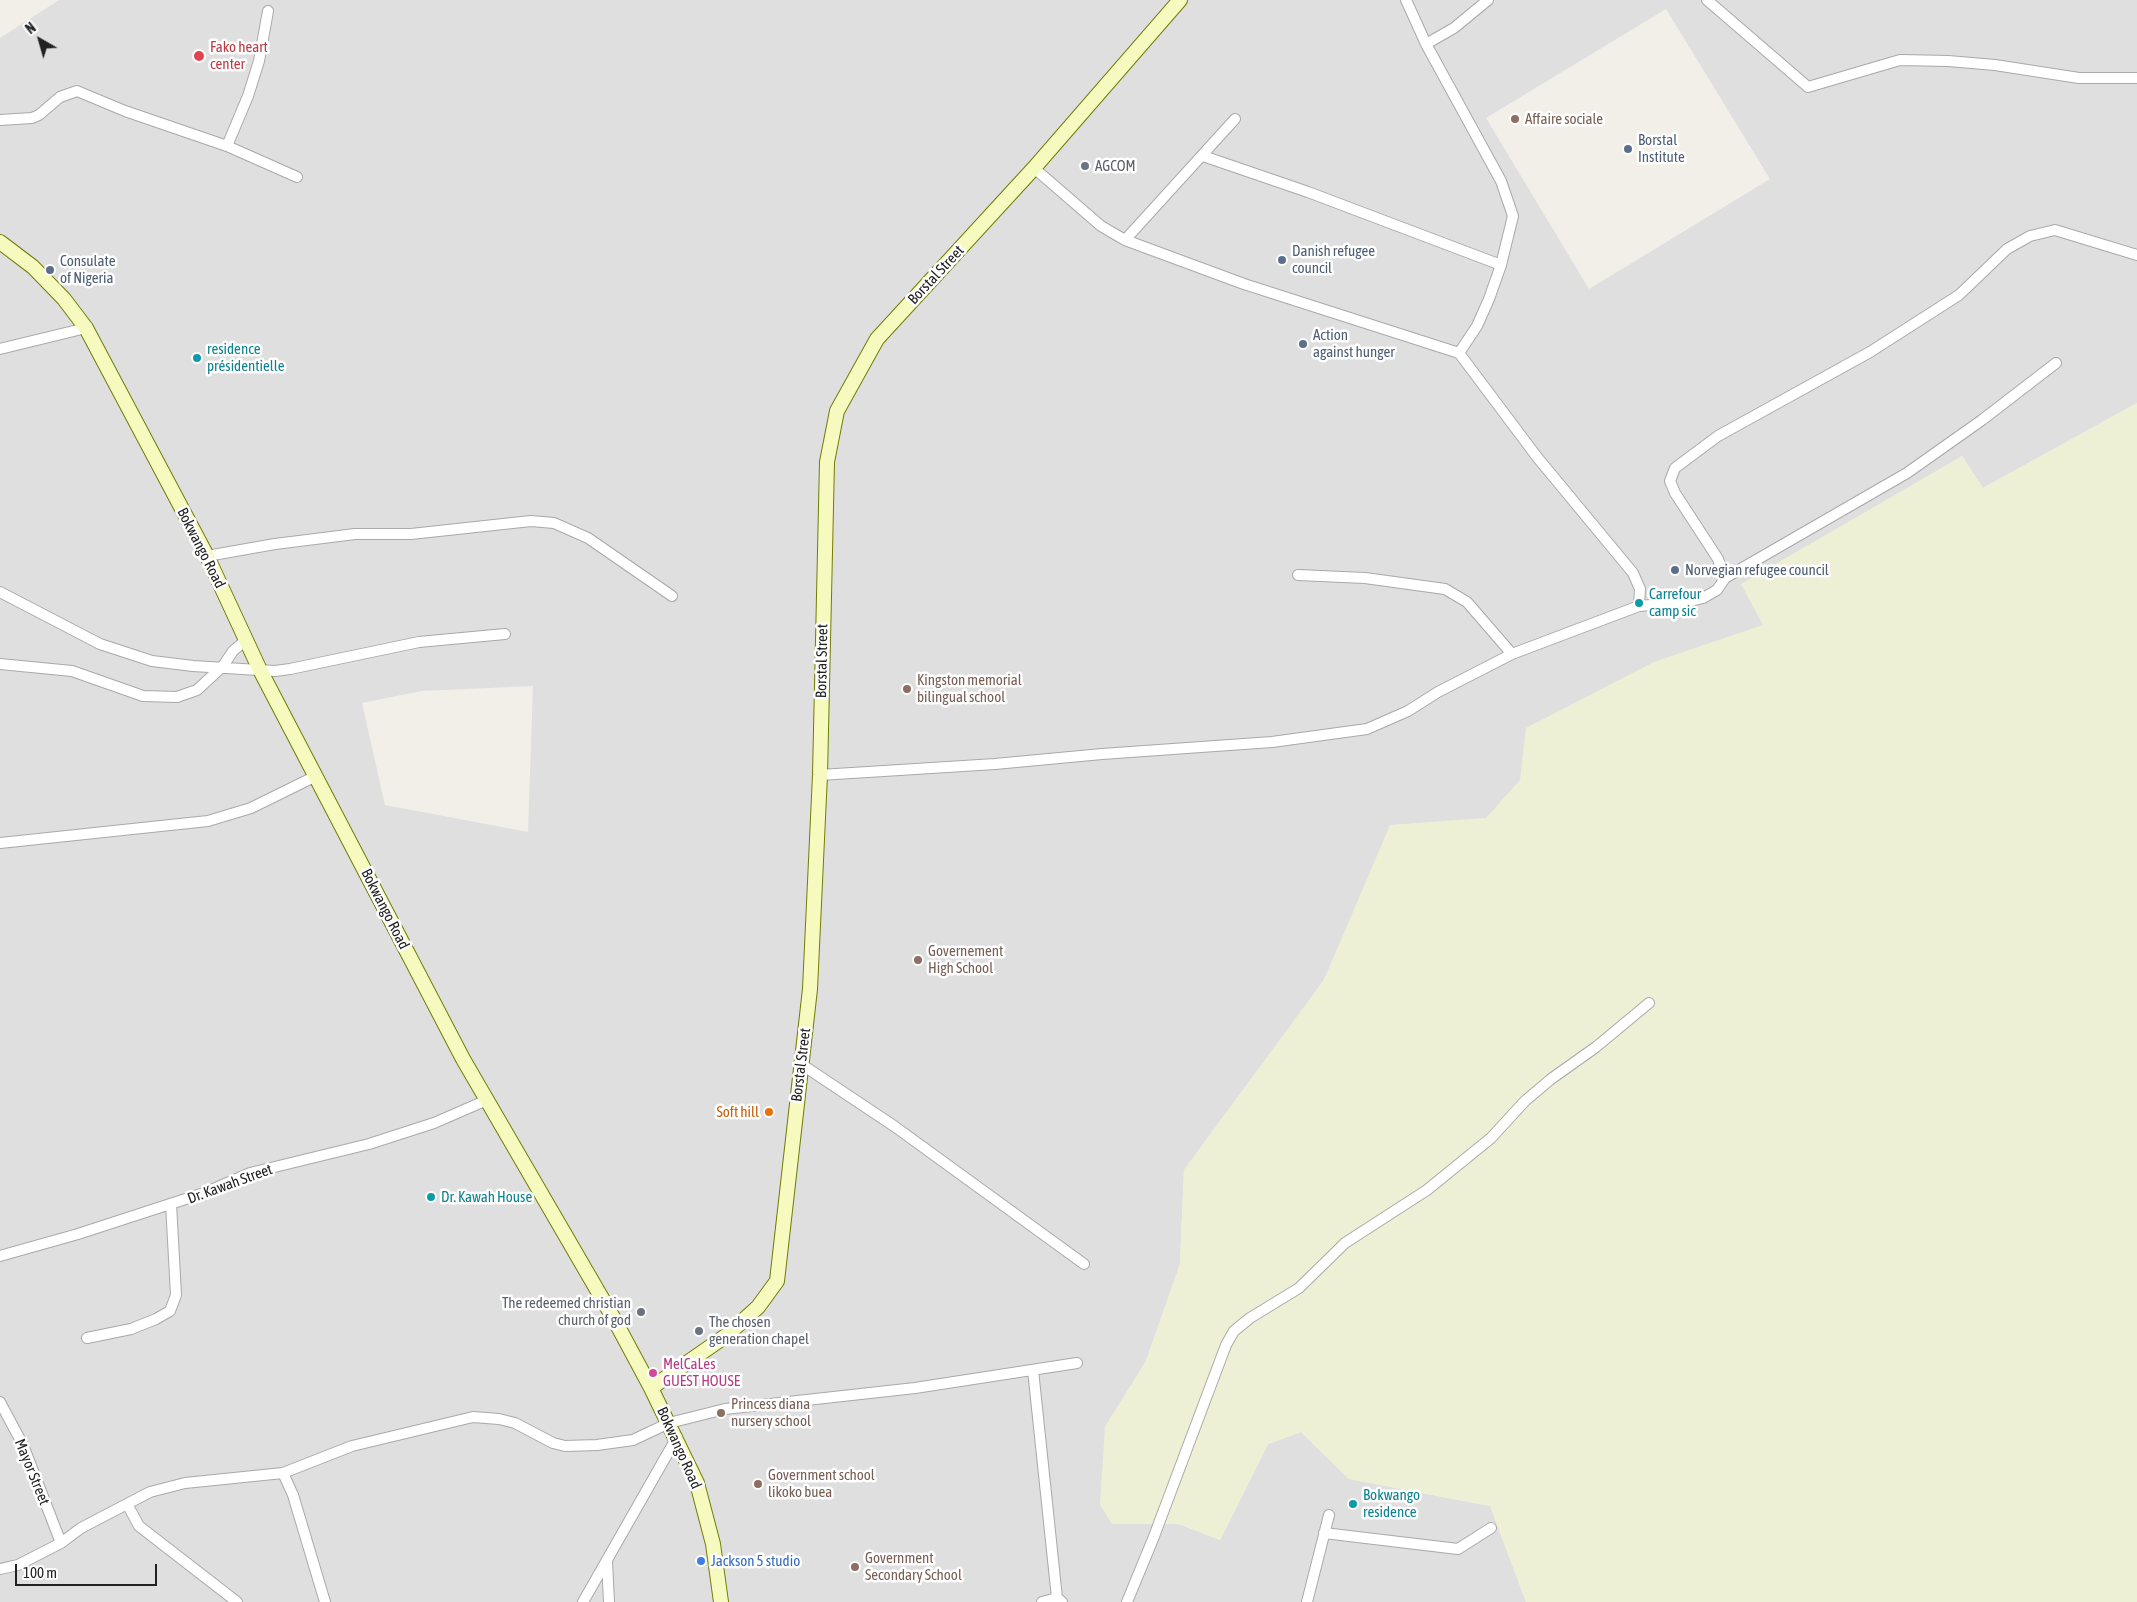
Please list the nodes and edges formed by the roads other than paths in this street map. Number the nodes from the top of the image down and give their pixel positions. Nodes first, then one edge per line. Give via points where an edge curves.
1 (1180, 0) edge
2 (1406, 0) edge
3 (1488, 0) edge
4 (1707, 0) edge
5 (268, 11) dead end
6 (1426, 44) junction
7 (2137, 78) edge
8 (1235, 119) dead end
9 (0, 120) edge
10 (228, 146) junction
11 (1203, 156) junction
12 (1034, 168) junction
13 (297, 177) dead end
14 (1125, 240) junction
15 (0, 242) edge
16 (2137, 256) edge
17 (1501, 265) junction
18 (86, 328) junction
19 (0, 348) edge
20 (1460, 353) junction
21 (2056, 363) dead end
22 (207, 556) junction
23 (1298, 575) dead end
24 (1726, 578) junction
25 (0, 592) edge
26 (672, 596) dead end
27 (1639, 606) junction
28 (505, 634) dead end
29 (246, 640) junction
30 (1512, 654) junction
31 (0, 664) edge
32 (223, 666) junction
33 (259, 668) junction
34 (820, 775) junction
35 (316, 776) junction
36 (0, 843) edge
37 (1649, 1003) dead end
38 (801, 1064) junction
39 (487, 1100) junction
40 (171, 1204) junction
41 (0, 1256) edge
42 (1084, 1264) dead end
43 (87, 1338) dead end
44 (1077, 1363) dead end
45 (1033, 1370) junction
46 (651, 1388) junction
47 (0, 1402) edge
48 (669, 1423) junction
49 (677, 1437) junction
50 (283, 1473) junction
51 (127, 1504) junction
52 (1329, 1515) dead end
53 (1490, 1528) dead end
54 (1324, 1533) junction
55 (61, 1542) junction
56 (607, 1560) junction
57 (0, 1569) edge
58 (1060, 1600) edge
59 (237, 1602) edge
60 (326, 1602) edge
61 (583, 1602) edge
62 (609, 1602) edge
63 (721, 1602) edge
64 (1042, 1602) edge
65 (1127, 1602) edge
66 (1307, 1602) edge

1 - 12 street, Borstal Street
2 - 6 street
3 - 6 street via 1454,28
4 - 7 street via 1808,87 1900,60 1995,65 2079,78
5 - 10 street via 256,70
6 - 17 street via 1501,181 1513,216
8 - 11 street
9 - 10 street via 32,118 68,92 76,91
10 - 13 street
11 - 14 street
11 - 17 street
12 - 14 street via 1101,226
12 - 34 street, Borstal Street via 877,339 837,412 827,462
14 - 20 street via 1244,284
15 - 18 street, Bokwango Road via 39,274
16 - 24 street via 2055,230 2030,236 2007,249 1952,300 1870,352 1718,436 1675,468 1670,481 1674,493 1718,559
17 - 20 street via 1490,299
18 - 19 street
18 - 22 street, Bokwango Road
20 - 27 street via 1537,457 1633,573 1640,590
21 - 24 street via 1907,473
22 - 26 street via 354,534 411,534 538,521 554,523 588,538
22 - 29 street, Bokwango Road
23 - 30 street via 1365,578 1445,589 1467,602
24 - 27 street via 1717,590 1703,598
25 - 32 street via 100,644 152,661
27 - 30 street
28 - 33 street via 419,642 290,669
29 - 32 street
29 - 33 street, Bokwango Road
30 - 34 street via 1408,711 1367,729 1272,742
31 - 32 street via 72,671 143,696 177,697 197,690
32 - 33 street
33 - 35 street, Bokwango Road
34 - 38 street, Borstal Street via 810,989
35 - 36 street via 251,808 208,821
35 - 39 street, Bokwango Road via 463,1060
37 - 65 street via 1551,1079 1525,1101 1491,1138 1427,1190 1345,1243 1299,1288 1250,1318 1234,1332
38 - 42 street
38 - 46 street, Borstal Street via 776,1281 758,1307 727,1335
39 - 40 street, Dr. Kawah Street via 369,1144 250,1173
39 - 46 street, Bokwango Road
40 - 41 street, Dr. Kawah Street
40 - 43 street via 176,1295 170,1311 131,1329
44 - 45 street
45 - 48 street via 915,1388 725,1408
45 - 58 street
46 - 48 street, Bokwango Road
47 - 55 street, Mayor Street via 23,1445
48 - 49 street, Bokwango Road
48 - 50 street via 634,1440 565,1446 516,1423 473,1417 352,1446
49 - 56 street
49 - 63 street, Bokwango Road via 697,1482 713,1544
50 - 51 street via 185,1483 150,1492
50 - 60 street via 293,1495
51 - 55 street
51 - 59 street via 139,1526
52 - 54 street
53 - 54 street via 1458,1549
54 - 66 street
55 - 57 street via 18,1565
56 - 61 street
56 - 62 street
58 - 64 street

